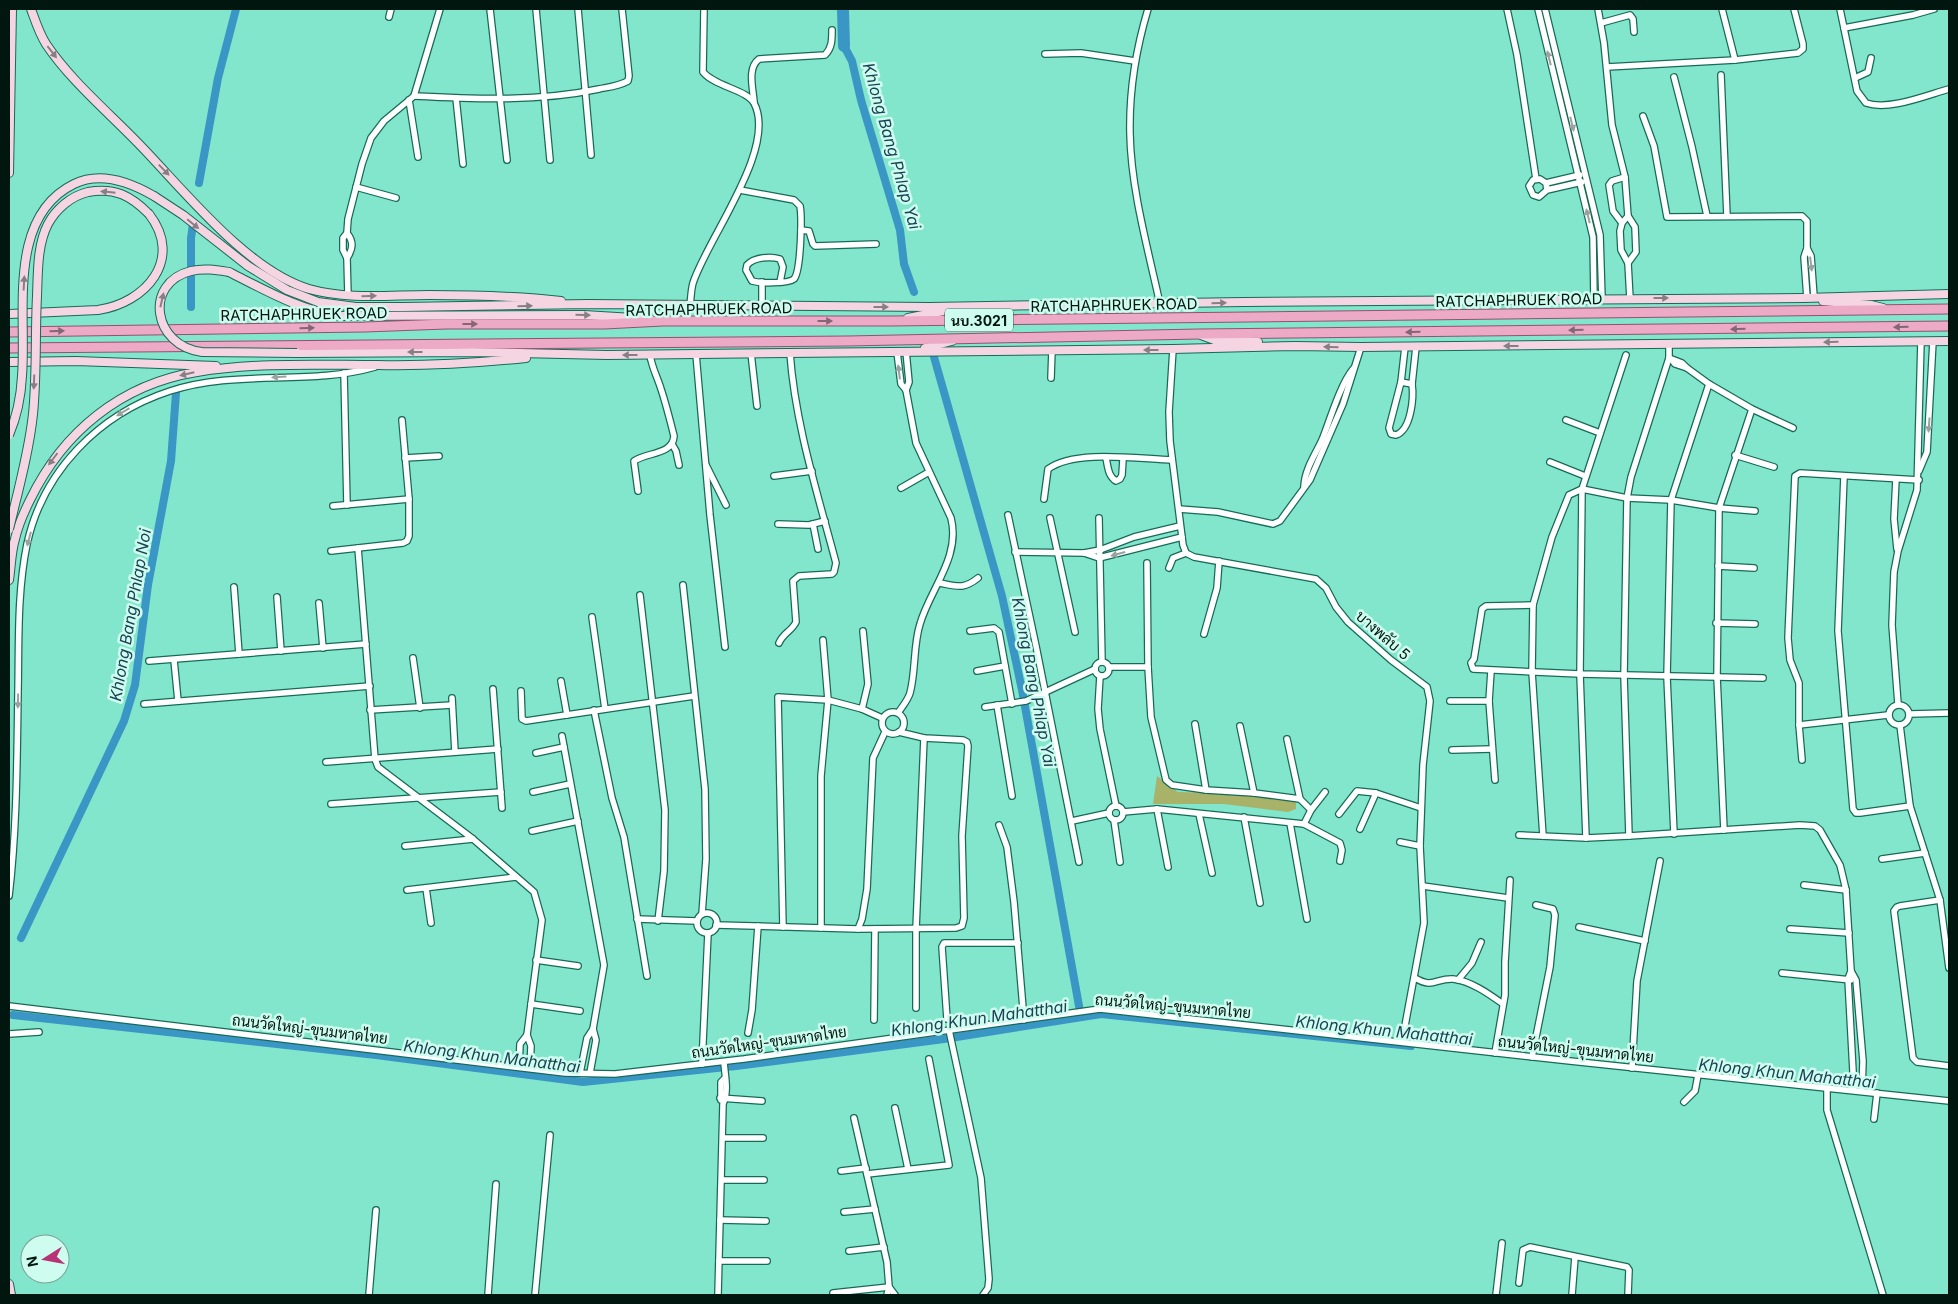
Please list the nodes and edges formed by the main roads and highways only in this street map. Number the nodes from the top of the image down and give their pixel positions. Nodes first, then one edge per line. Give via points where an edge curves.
1 (12, 9) edge
2 (31, 9) edge
3 (9, 173) edge
4 (1949, 294) edge
5 (1808, 298) junction
6 (588, 304) junction
7 (961, 307) junction
8 (1949, 309) edge
9 (1891, 310) junction
10 (9, 314) edge
11 (663, 321) junction
12 (891, 322) junction
13 (1949, 326) edge
14 (9, 332) edge
15 (1200, 334) junction
16 (962, 339) junction
17 (1949, 341) edge
18 (1295, 346) junction
19 (9, 348) edge
20 (909, 351) junction
21 (552, 355) junction
22 (9, 362) edge
23 (235, 367) junction
24 (9, 435) edge
25 (9, 528) edge
26 (15, 538) junction
27 (9, 580) edge
28 (9, 1284) edge
29 (11, 1295) edge

1 - 3 main road
2 -> 6 main road via 45,42 58,59 221,230 284,278 307,288 348,296 530,297
4 - 5 main road, RATCHAPHRUEK ROAD / นบ.3021
7 -> 5 main road, RATCHAPHRUEK ROAD / นบ.3021
5 - 9 main road
6 -> 7 main road, RATCHAPHRUEK ROAD / นบ.3021
24 -> 6 main road, bridge via 21,391 25,262 32,230 50,202 65,188 80,181 113,179 154,196 262,275 318,302 402,308
7 - 12 main road
8 - 9 main road, RATCHAPHRUEK ROAD / นบ.3021
9 - 12 main road, RATCHAPHRUEK ROAD / นบ.3021
10 -> 25 main road, bridge via 46,314 98,310 130,301 152,282 158,271 162,254 156,223 135,200 123,194 99,191 69,200 48,225 38,273 33,413
11 -> 12 main road, RATCHAPHRUEK ROAD / นบ.3021
14 -> 11 main road, RATCHAPHRUEK ROAD / นบ.3021
21 -> 11 main road, bridge via 191,351 165,331 160,314 162,295 174,280 189,272 213,269 229,272 293,304 339,316 584,314
13 -> 15 main road, RATCHAPHRUEK ROAD / นบ.3021
15 - 16 main road, RATCHAPHRUEK ROAD / นบ.3021
15 - 18 main road via 1217,341 1272,342
16 - 19 main road, RATCHAPHRUEK ROAD / นบ.3021
16 - 20 main road
17 -> 18 main road, นบ.3021 via 1921,344
18 -> 20 main road, นบ.3021
20 -> 21 main road, นบ.3021
21 - 23 main road via 492,362
22 - 23 main road
23 -> 26 main road via 196,372 144,387 90,419 60,450 42,476
25 - 26 main road
26 - 27 main road
28 - 29 main road

